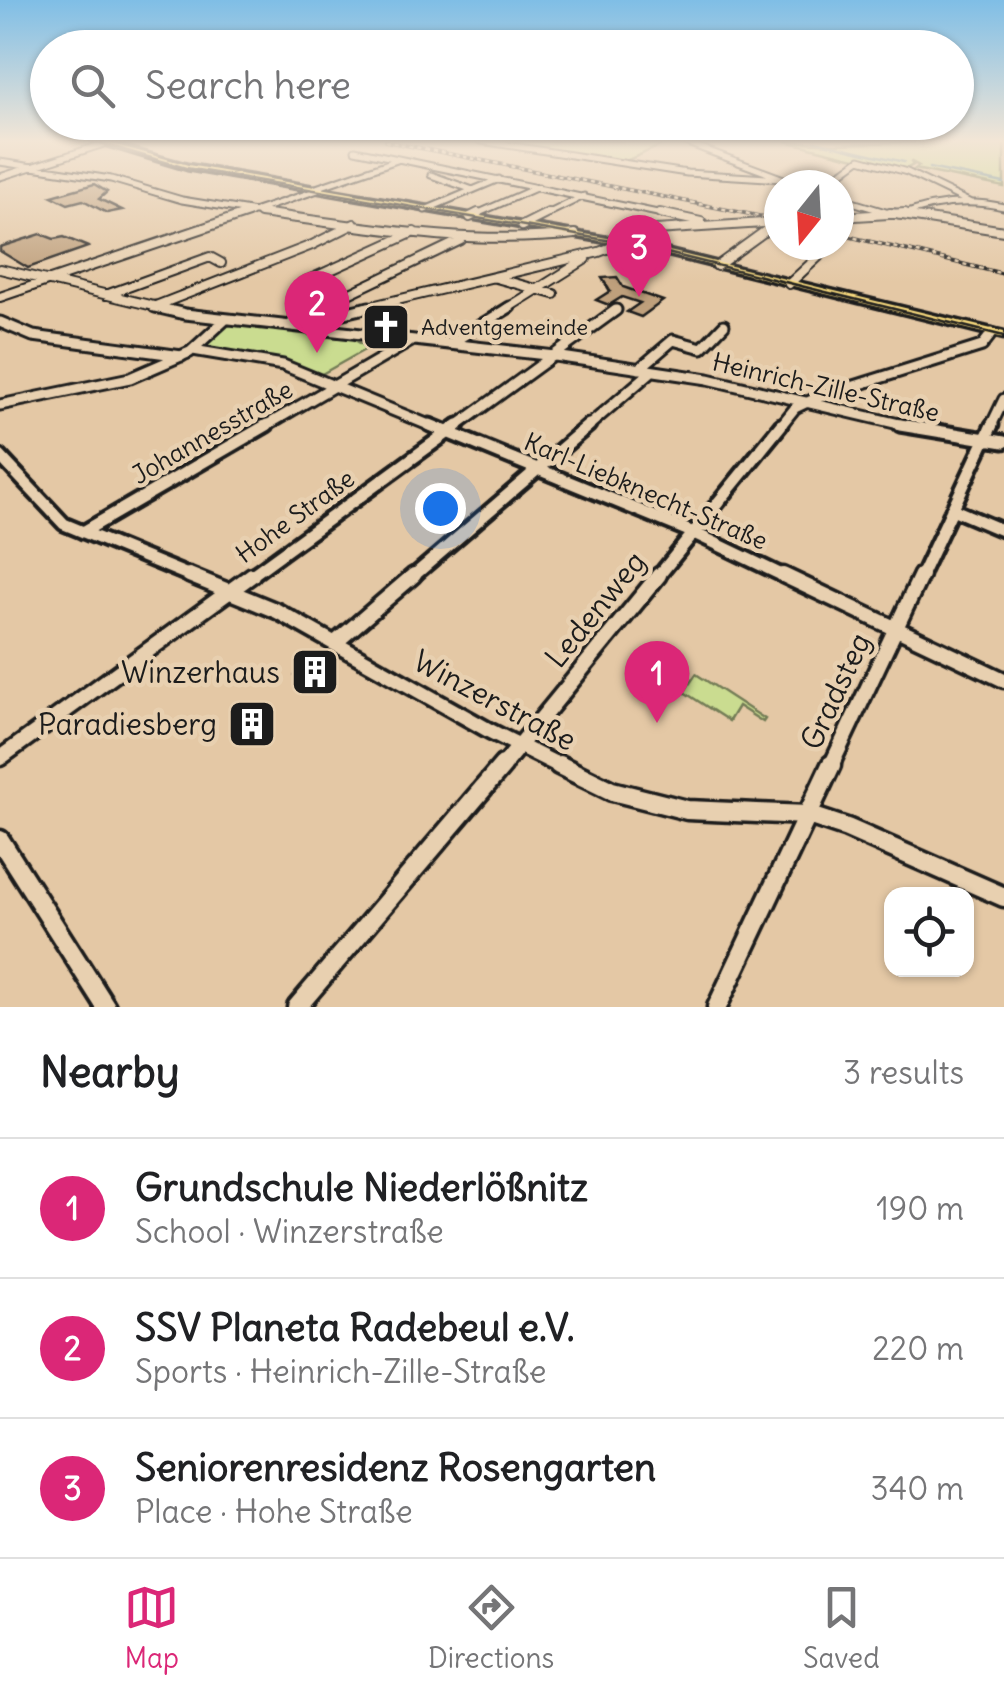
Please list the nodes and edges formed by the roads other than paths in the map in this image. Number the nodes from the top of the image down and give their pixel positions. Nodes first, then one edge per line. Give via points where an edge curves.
1 (139, 188) edge
2 (312, 188) edge
3 (467, 188) edge
4 (478, 188) edge
5 (536, 188) edge
6 (543, 188) edge
7 (932, 188) edge
8 (318, 189) junction
9 (473, 190) junction
10 (584, 196) junction
11 (854, 202) edge
12 (975, 202) junction
13 (1004, 207) edge
14 (425, 210) junction
15 (257, 213) junction
16 (899, 216) junction
17 (470, 217) junction
18 (854, 218) edge
19 (354, 224) junction
20 (764, 224) edge
21 (710, 225) junction
22 (522, 226) junction
23 (1004, 231) edge
24 (414, 232) junction
25 (764, 232) edge
26 (576, 234) junction
27 (464, 238) junction
28 (627, 243) junction
29 (586, 255) junction
30 (815, 260) edge
31 (221, 263) dead end
32 (717, 266) junction
33 (0, 269) edge
34 (492, 277) junction
35 (53, 280) junction
36 (302, 284) dead end
37 (789, 284) junction
38 (538, 289) junction
39 (554, 294) dead end
40 (106, 295) junction
41 (0, 298) edge
42 (153, 307) junction
43 (616, 310) dead end
44 (224, 320) junction
45 (0, 322) edge
46 (724, 325) dead end
47 (286, 326) junction
48 (998, 334) edge
49 (414, 340) junction
50 (450, 344) junction
51 (192, 350) junction
52 (182, 356) junction
53 (554, 356) junction
54 (645, 370) junction
55 (336, 387) junction
56 (1004, 399) edge
57 (804, 403) junction
58 (0, 405) edge
59 (450, 434) junction
60 (985, 440) junction
61 (1004, 442) edge
62 (0, 456) edge
63 (538, 470) junction
64 (952, 509) junction
65 (1004, 531) edge
66 (83, 532) junction
67 (694, 533) junction
68 (230, 590) junction
69 (896, 627) junction
70 (335, 644) junction
71 (1004, 680) edge
72 (518, 746) junction
73 (0, 758) edge
74 (808, 815) junction
75 (0, 840) edge
76 (1004, 897) edge
77 (106, 1007) edge
78 (297, 1007) edge
79 (717, 1007) edge

1 - 15 street
2 - 8 main road
3 - 9 street
4 - 9 street
5 - 17 street
6 - 10 street
7 - 12 street
8 - 14 main road
8 - 15 street
9 - 14 street
10 - 21 street
10 - 22 street
11 - 16 street
12 - 13 street
12 - 16 street
14 - 17 main road
15 - 19 street
15 - 35 street
16 - 18 street
16 - 23 street
17 - 22 main road
19 - 24 street
19 - 42 street
20 - 21 street
21 - 28 street via 656,230
22 - 26 main road
24 - 27 street
24 - 36 street
25 - 32 street
26 - 27 street
26 - 28 main road
27 - 47 street
28 - 29 street
28 - 32 main road
29 - 34 street
29 - 38 street
30 - 37 street
31 - 40 street via 210,257
32 - 37 main road
33 - 35 street
34 - 38 street
34 - 47 street
35 - 40 street
35 - 41 street
37 - 48 main road
38 - 39 street
38 - 50 street
40 - 42 street
42 - 44 street
43 - 53 street, Hohe Straße
44 - 47 street, Heinrich-Zille-Straße
44 - 51 street
45 - 52 street via 33,336
46 - 54 street, Heinrich-Zille-Straße via 702,348 673,340
47 - 49 street, Heinrich-Zille-Straße
48 - 57 street, Ledenweg via 982,346
49 - 50 street, Heinrich-Zille-Straße
49 - 55 street, Johannesstraße
50 - 53 street, Heinrich-Zille-Straße
51 - 52 street
51 - 55 street, Karl-Liebknecht-Straße via 263,361
52 - 58 street via 130,378
53 - 54 street, Heinrich-Zille-Straße
53 - 59 street, Hohe Straße
54 - 57 street, Heinrich-Zille-Straße
54 - 63 street
55 - 59 street, Karl-Liebknecht-Straße
55 - 66 street, Johannesstraße
56 - 60 street, Gradsteg
57 - 60 street, Heinrich-Zille-Straße
57 - 67 street, Ledenweg
59 - 63 street, Karl-Liebknecht-Straße
59 - 68 street, Hohe Straße
60 - 61 street, Heinrich-Zille-Straße
60 - 64 street, Gradsteg
62 - 66 street, Winzerstraße via 59,519
63 - 67 street, Karl-Liebknecht-Straße
63 - 70 street
64 - 65 street
64 - 69 street, Gradsteg
66 - 68 street, Winzerstraße
67 - 69 street, Karl-Liebknecht-Straße
67 - 72 street, Ledenweg
68 - 70 street, Winzerstraße
68 - 73 street, Hohe Straße
69 - 71 street, Karl-Liebknecht-Straße
69 - 74 street, Gradsteg
70 - 72 street, Winzerstraße
72 - 74 street, Winzerstraße via 637,800 687,810
72 - 78 street, Ledenweg
74 - 76 street, Winzerstraße
74 - 79 street, Gradsteg
75 - 77 street

